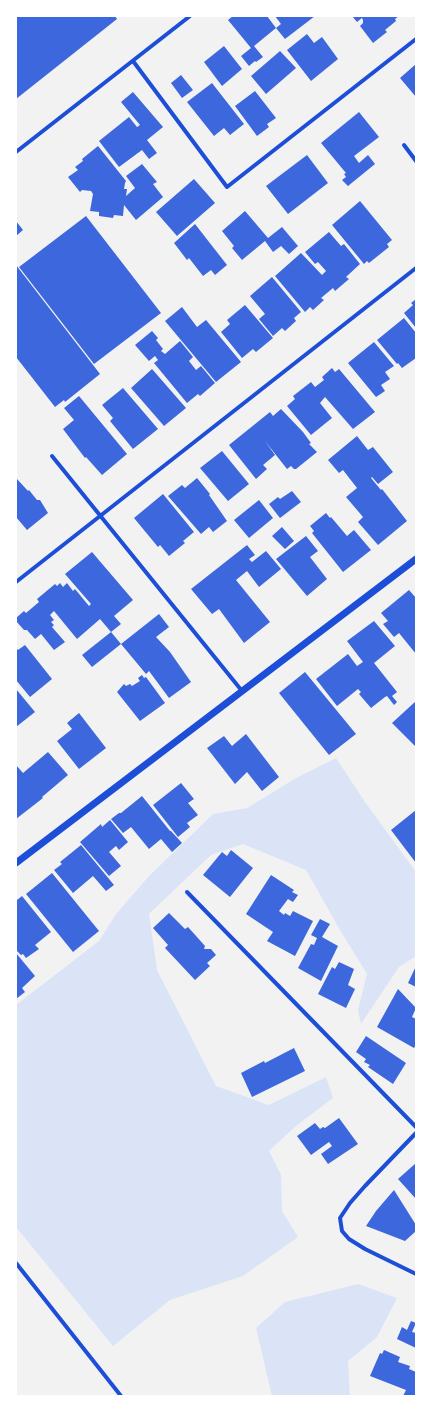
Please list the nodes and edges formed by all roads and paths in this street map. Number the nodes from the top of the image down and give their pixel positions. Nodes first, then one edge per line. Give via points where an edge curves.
1 (190, 16) edge
2 (416, 38) edge
3 (133, 61) junction
4 (404, 145) dead end
5 (16, 152) edge
6 (416, 160) edge
7 (416, 268) edge
8 (52, 456) dead end
9 (100, 516) junction
10 (416, 559) edge
11 (16, 582) edge
12 (242, 691) junction
13 (16, 863) edge
14 (187, 892) dead end
15 (416, 1127) edge
16 (416, 1133) edge
17 (16, 1263) edge
18 (416, 1274) edge
19 (121, 1396) edge

1 - 3 street
2 - 3 street via 227,187
3 - 5 street
4 - 6 street
7 - 9 street
8 - 9 street
9 - 11 street
9 - 12 street
10 - 12 street
12 - 13 street
14 - 15 street
16 - 18 street via 350,1203 340,1218 342,1231 349,1239
17 - 19 street

